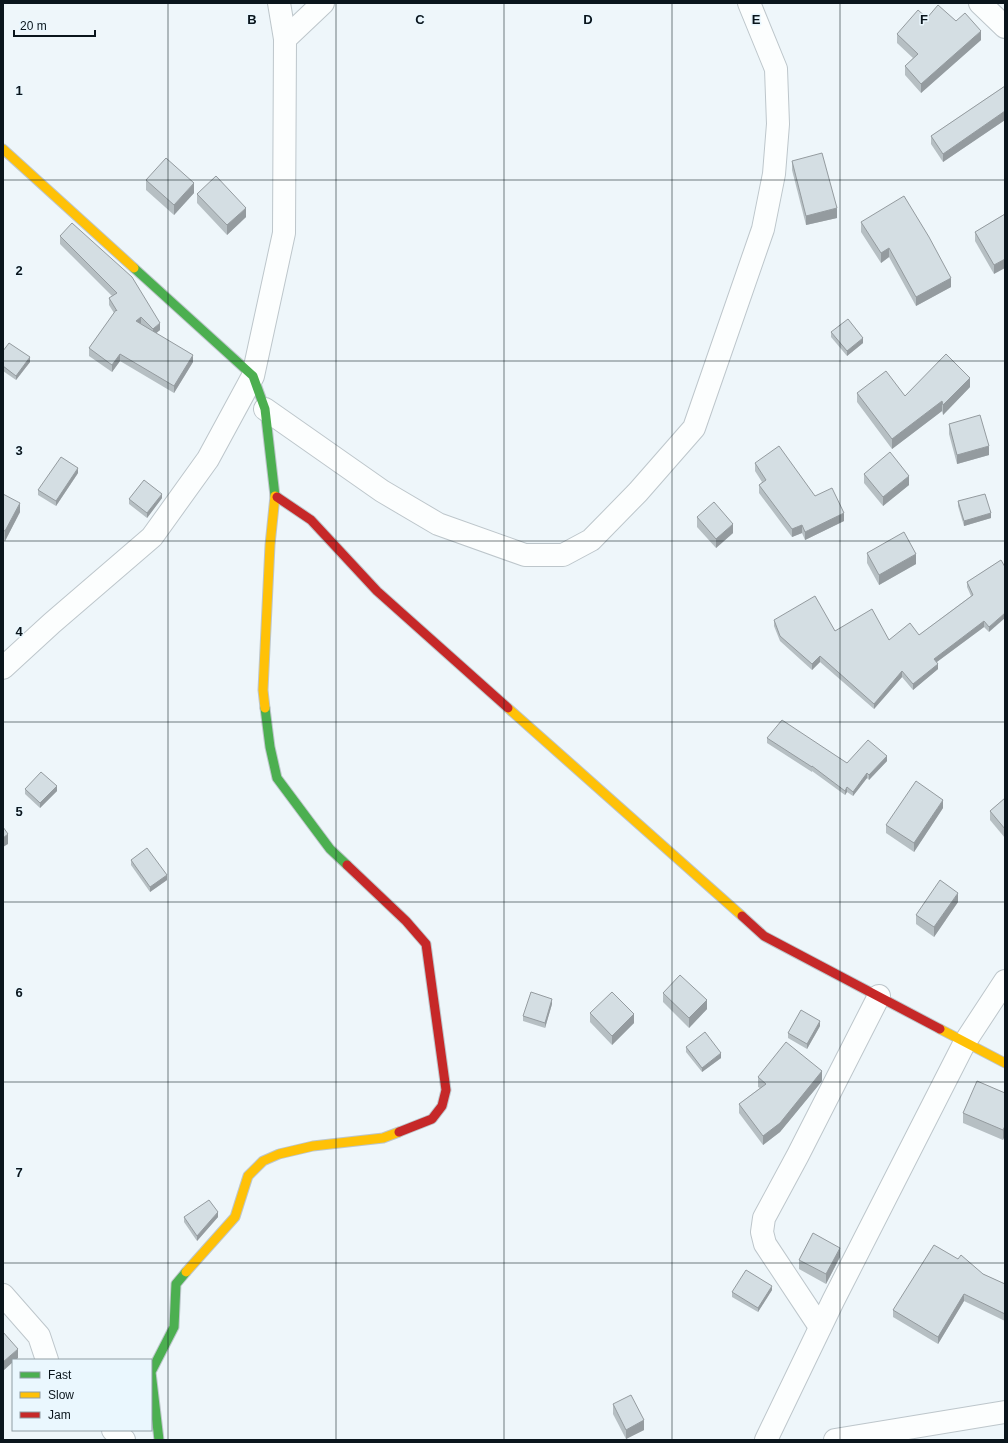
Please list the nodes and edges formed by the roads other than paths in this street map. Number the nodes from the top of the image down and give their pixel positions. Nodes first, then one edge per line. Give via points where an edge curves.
1 (278, 3) edge
2 (323, 3) edge
3 (749, 3) edge
4 (980, 3) edge
5 (1005, 27) edge
6 (285, 39) junction
7 (3, 149) edge
8 (253, 376) junction
9 (265, 409) junction
10 (275, 496) junction
11 (3, 668) edge
12 (1005, 981) edge
13 (879, 996) junction
14 (965, 1042) junction
15 (1005, 1063) edge
16 (3, 1295) edge
17 (820, 1328) junction
18 (47, 1359) edge
19 (152, 1370) edge
20 (152, 1380) edge
21 (1005, 1412) edge
22 (114, 1431) edge
23 (124, 1440) edge
24 (159, 1440) edge
25 (766, 1440) edge
26 (835, 1440) edge

1 - 6 street
2 - 6 street
3 - 9 street via 776,69 778,124 774,174 763,230 694,428 638,492 591,540 563,555 525,554 438,524 382,491
4 - 5 street
6 - 8 street via 284,233
7 - 8 street
8 - 9 street
8 - 11 street via 208,459 152,537
9 - 10 street
10 - 13 street via 311,520 377,591 764,936
10 - 19 street via 262,690 277,778 330,849 406,921 426,944 446,1090 442,1106 432,1119 383,1138 313,1146 279,1154 263,1161 248,1176 235,1217 176,1284 174,1327
12 - 14 street
13 - 14 street
13 - 17 street via 764,1218 762,1232 765,1244
14 - 15 street
14 - 17 street
16 - 18 street via 39,1336
17 - 25 street
20 - 24 street
21 - 26 street
22 - 23 street

